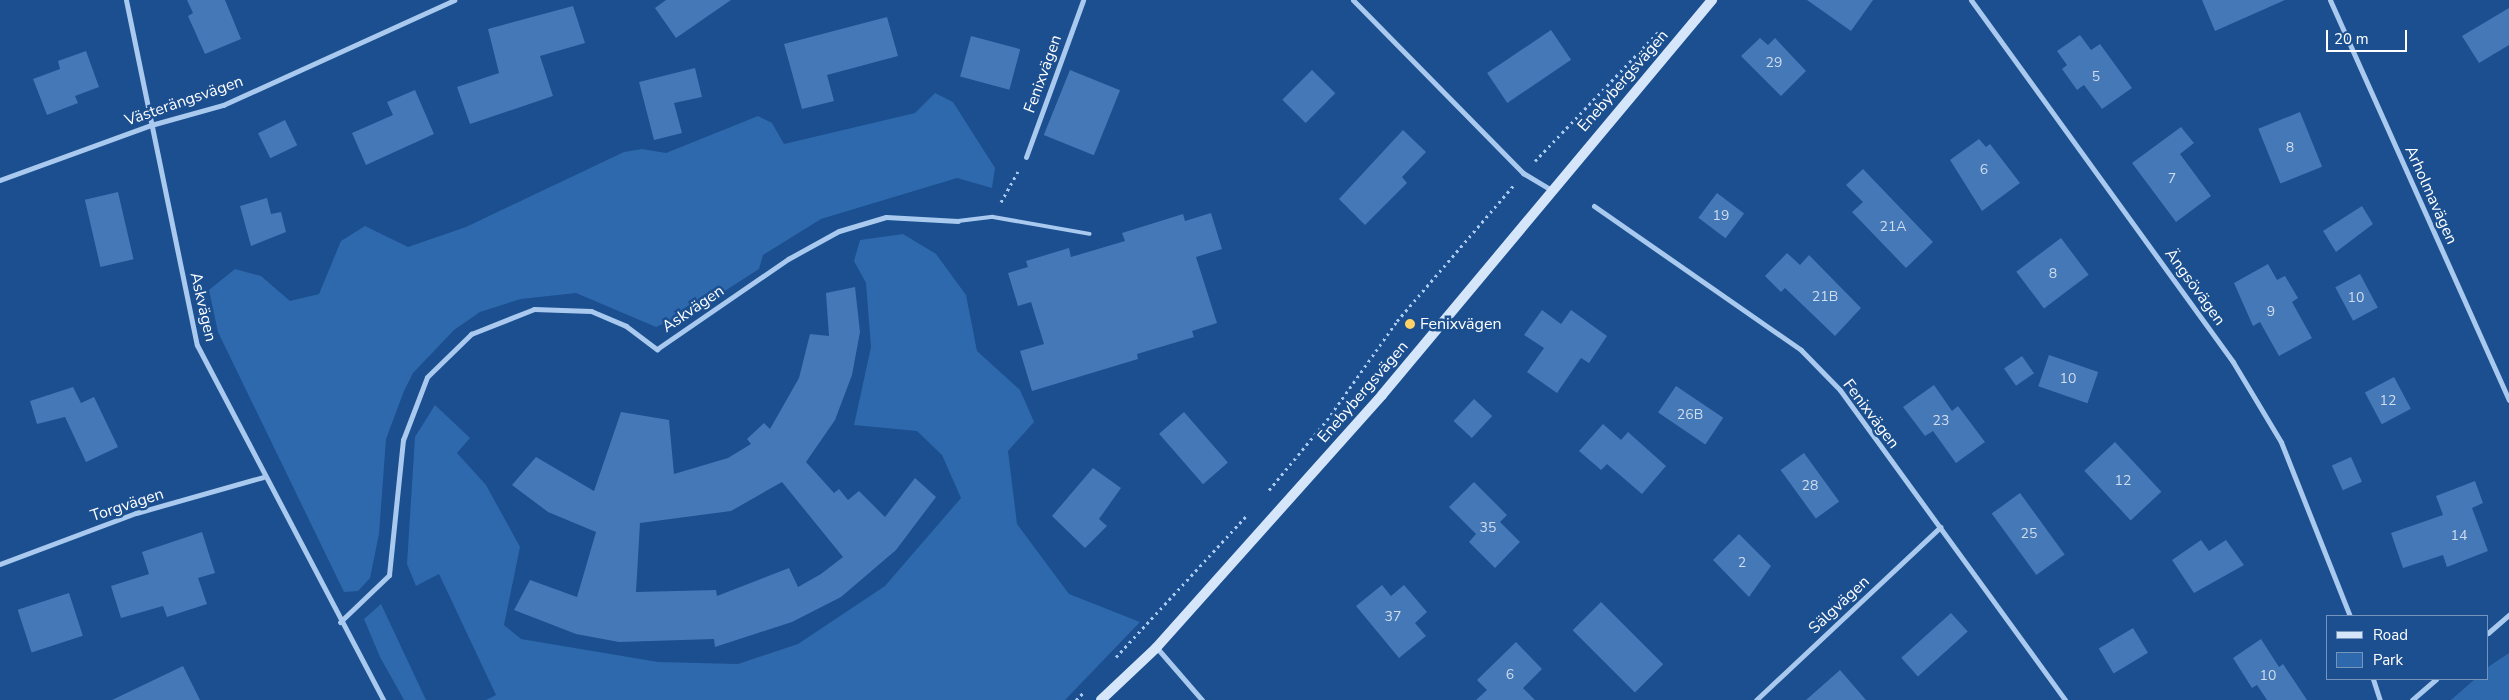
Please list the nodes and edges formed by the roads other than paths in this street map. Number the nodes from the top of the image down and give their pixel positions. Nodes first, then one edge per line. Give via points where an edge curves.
1 (126, 0) edge
2 (454, 0) edge
3 (1083, 0) edge
4 (1712, 0) edge
5 (1972, 0) edge
6 (2330, 0) edge
7 (1355, 1) edge
8 (152, 124) junction
9 (1026, 157) road end
10 (0, 180) edge
11 (1550, 189) junction
12 (1594, 206) dead end
13 (958, 221) joint
14 (1090, 234) dead end
15 (2509, 400) edge
16 (263, 477) junction
17 (1940, 527) junction
18 (0, 564) edge
19 (2509, 614) edge
20 (2350, 615) edge
21 (340, 622) junction
22 (2489, 632) edge
23 (1156, 648) junction
24 (2373, 680) edge
25 (2435, 680) edge
26 (383, 700) edge
27 (1101, 700) edge
28 (1202, 700) edge
29 (1756, 700) edge
30 (2065, 700) edge
31 (2380, 700) edge
32 (2412, 700) edge

1 - 8 street, Askvägen
2 - 8 street, Västerängsvägen via 223,105
3 - 9 street, Fenixvägen
4 - 11 main road, Enebybergsvägen
5 - 20 street, Ängsövägen via 2233,362 2281,442
6 - 15 street, Arholmavägen
7 - 11 street via 1524,173
8 - 10 street, Västerängsvägen
8 - 16 street, Askvägen via 197,345
11 - 23 main road, Enebybergsvägen via 1382,395
12 - 17 street, Fenixvägen via 1801,350 1840,390
13 - 14 lane via 993,217
13 - 21 street, Askvägen via 886,217 839,230 788,259 656,348 626,326 591,310 534,309 471,334 427,377 403,440 389,575
16 - 18 street, Torgvägen via 136,513
16 - 21 street, Askvägen
17 - 29 street, Sälgvägen
17 - 30 street, Fenixvägen
19 - 22 street
21 - 26 street, Askvägen
23 - 27 main road, Enebybergsvägen
23 - 28 street
24 - 31 street
25 - 32 street

